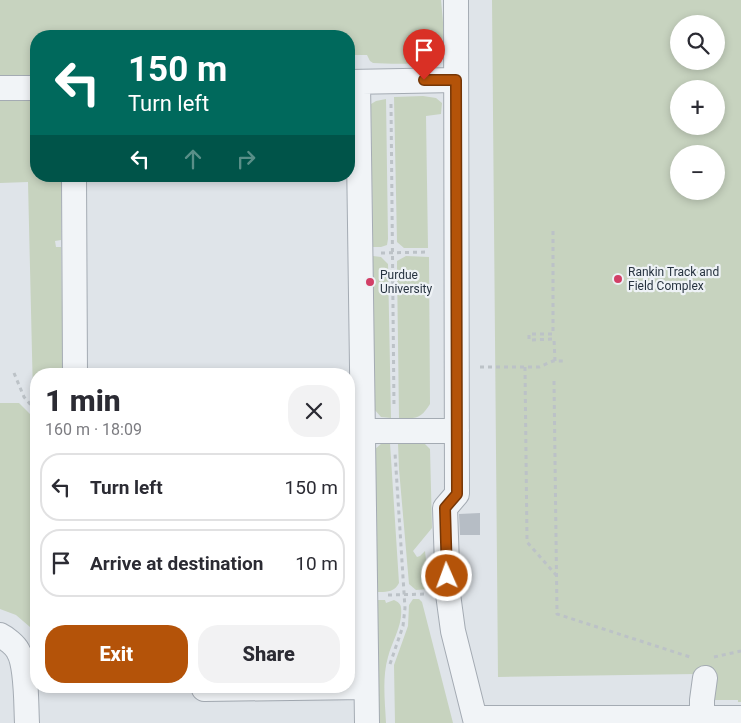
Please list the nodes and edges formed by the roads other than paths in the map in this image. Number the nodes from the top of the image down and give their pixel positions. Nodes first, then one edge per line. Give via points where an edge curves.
1 (456, 0) edge
2 (456, 80) junction
3 (355, 82) edge
4 (0, 88) edge
5 (30, 88) edge
6 (355, 106) edge
7 (74, 182) edge
8 (76, 368) edge
9 (363, 431) junction
10 (457, 431) junction
11 (0, 635) edge
12 (704, 666) road end
13 (355, 687) edge
14 (366, 687) junction
15 (702, 718) junction
16 (741, 718) edge
17 (476, 721) edge
18 (27, 723) edge
19 (367, 723) edge

1 - 2 lane
2 - 3 lane
2 - 10 lane
4 - 5 lane
6 - 9 lane
7 - 8 lane
9 - 10 lane
9 - 14 lane
10 - 17 lane via 457,494 445,508 448,594 452,631
11 - 18 lane via 18,651 24,670
12 - 15 lane
13 - 14 lane
14 - 19 lane
15 - 16 lane
15 - 17 lane

